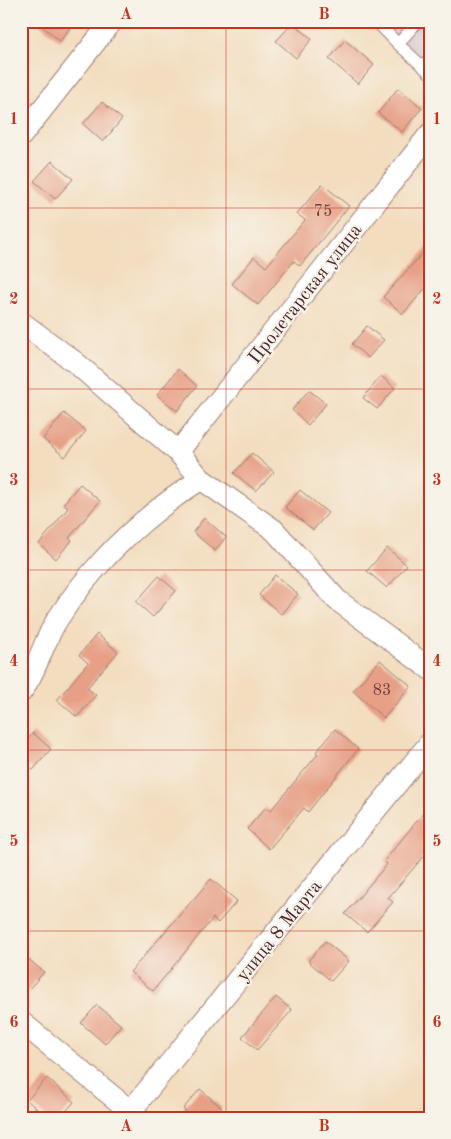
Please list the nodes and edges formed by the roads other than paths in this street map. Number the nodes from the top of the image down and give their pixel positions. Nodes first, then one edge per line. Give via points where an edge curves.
1 (112, 21) edge
2 (376, 21) edge
3 (418, 21) edge
4 (398, 44) junction
5 (430, 73) edge
6 (430, 134) edge
7 (21, 136) edge
8 (21, 322) edge
9 (178, 452) junction
10 (201, 479) junction
11 (430, 669) edge
12 (21, 692) edge
13 (430, 743) edge
14 (21, 1022) edge
15 (132, 1116) edge

1 - 7 street
2 - 4 lane
3 - 4 lane
4 - 5 lane
6 - 9 street, Пролетарская улица
8 - 9 street via 76,363
9 - 10 street
10 - 11 street via 274,530 337,600
10 - 12 street via 139,524 105,556 57,620
13 - 15 street, улица 8 Марта
14 - 15 street

